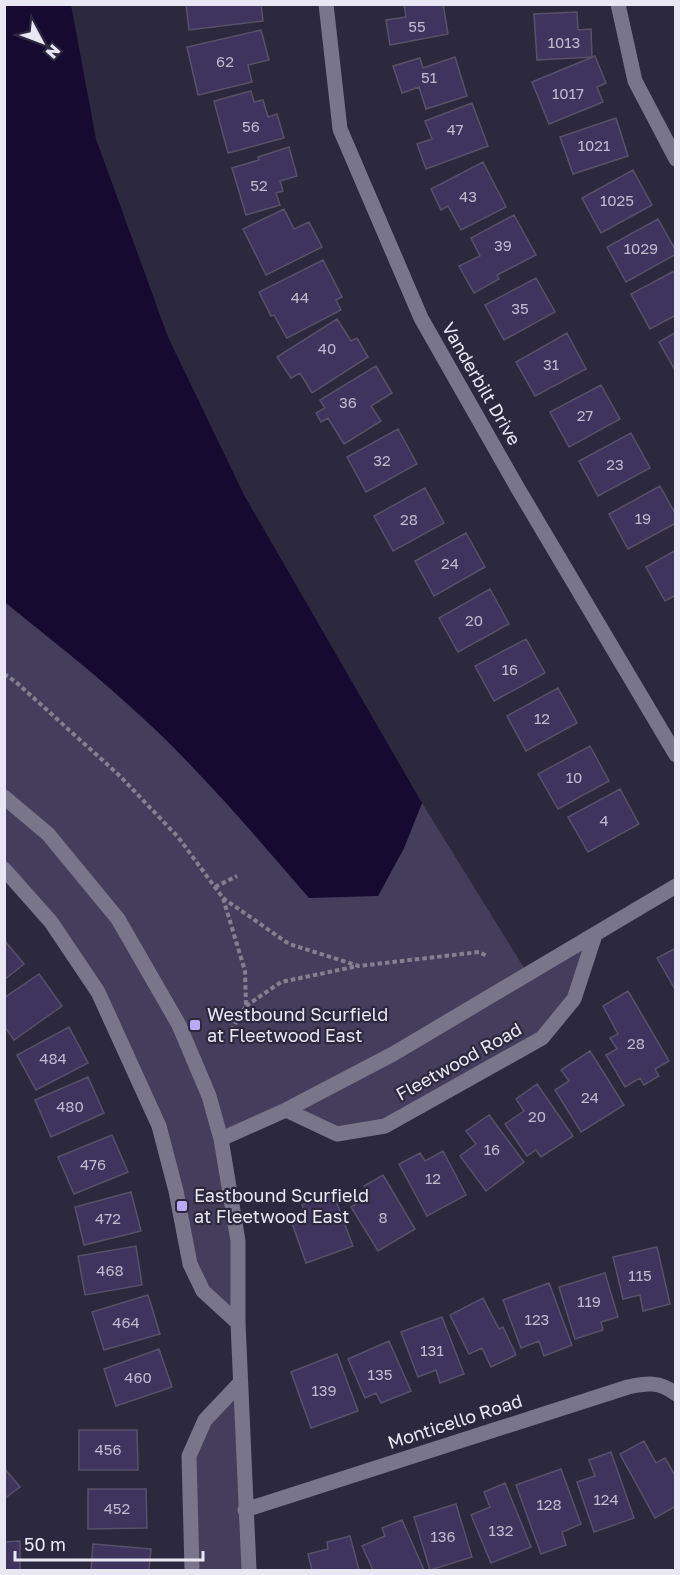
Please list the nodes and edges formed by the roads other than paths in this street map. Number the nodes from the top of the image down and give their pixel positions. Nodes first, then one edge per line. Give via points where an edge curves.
1 (326, 4) edge
2 (618, 4) edge
3 (675, 159) edge
4 (675, 755) edge
5 (4, 797) edge
6 (4, 869) edge
7 (675, 886) edge
8 (595, 935) junction
9 (286, 1110) junction
10 (221, 1139) junction
11 (238, 1323) junction
12 (240, 1383) junction
13 (675, 1394) edge
14 (245, 1510) junction
15 (192, 1570) edge
16 (249, 1570) edge

1 - 4 street, Vanderbilt Drive via 340,129 420,318
2 - 3 street via 635,81
5 - 10 street via 48,834 118,919 179,1025 209,1096
6 - 11 street via 51,922 99,992 159,1126 190,1264 203,1291
7 - 8 street
8 - 9 street via 393,1054
8 - 9 street, Fleetwood Road via 574,999 542,1038 385,1126 337,1134
9 - 10 street
10 - 11 street via 238,1241
11 - 12 street
12 - 14 street
12 - 15 street via 205,1420 189,1456
13 - 14 street, Monticello Road via 667,1387 649,1383 628,1387
14 - 16 street

